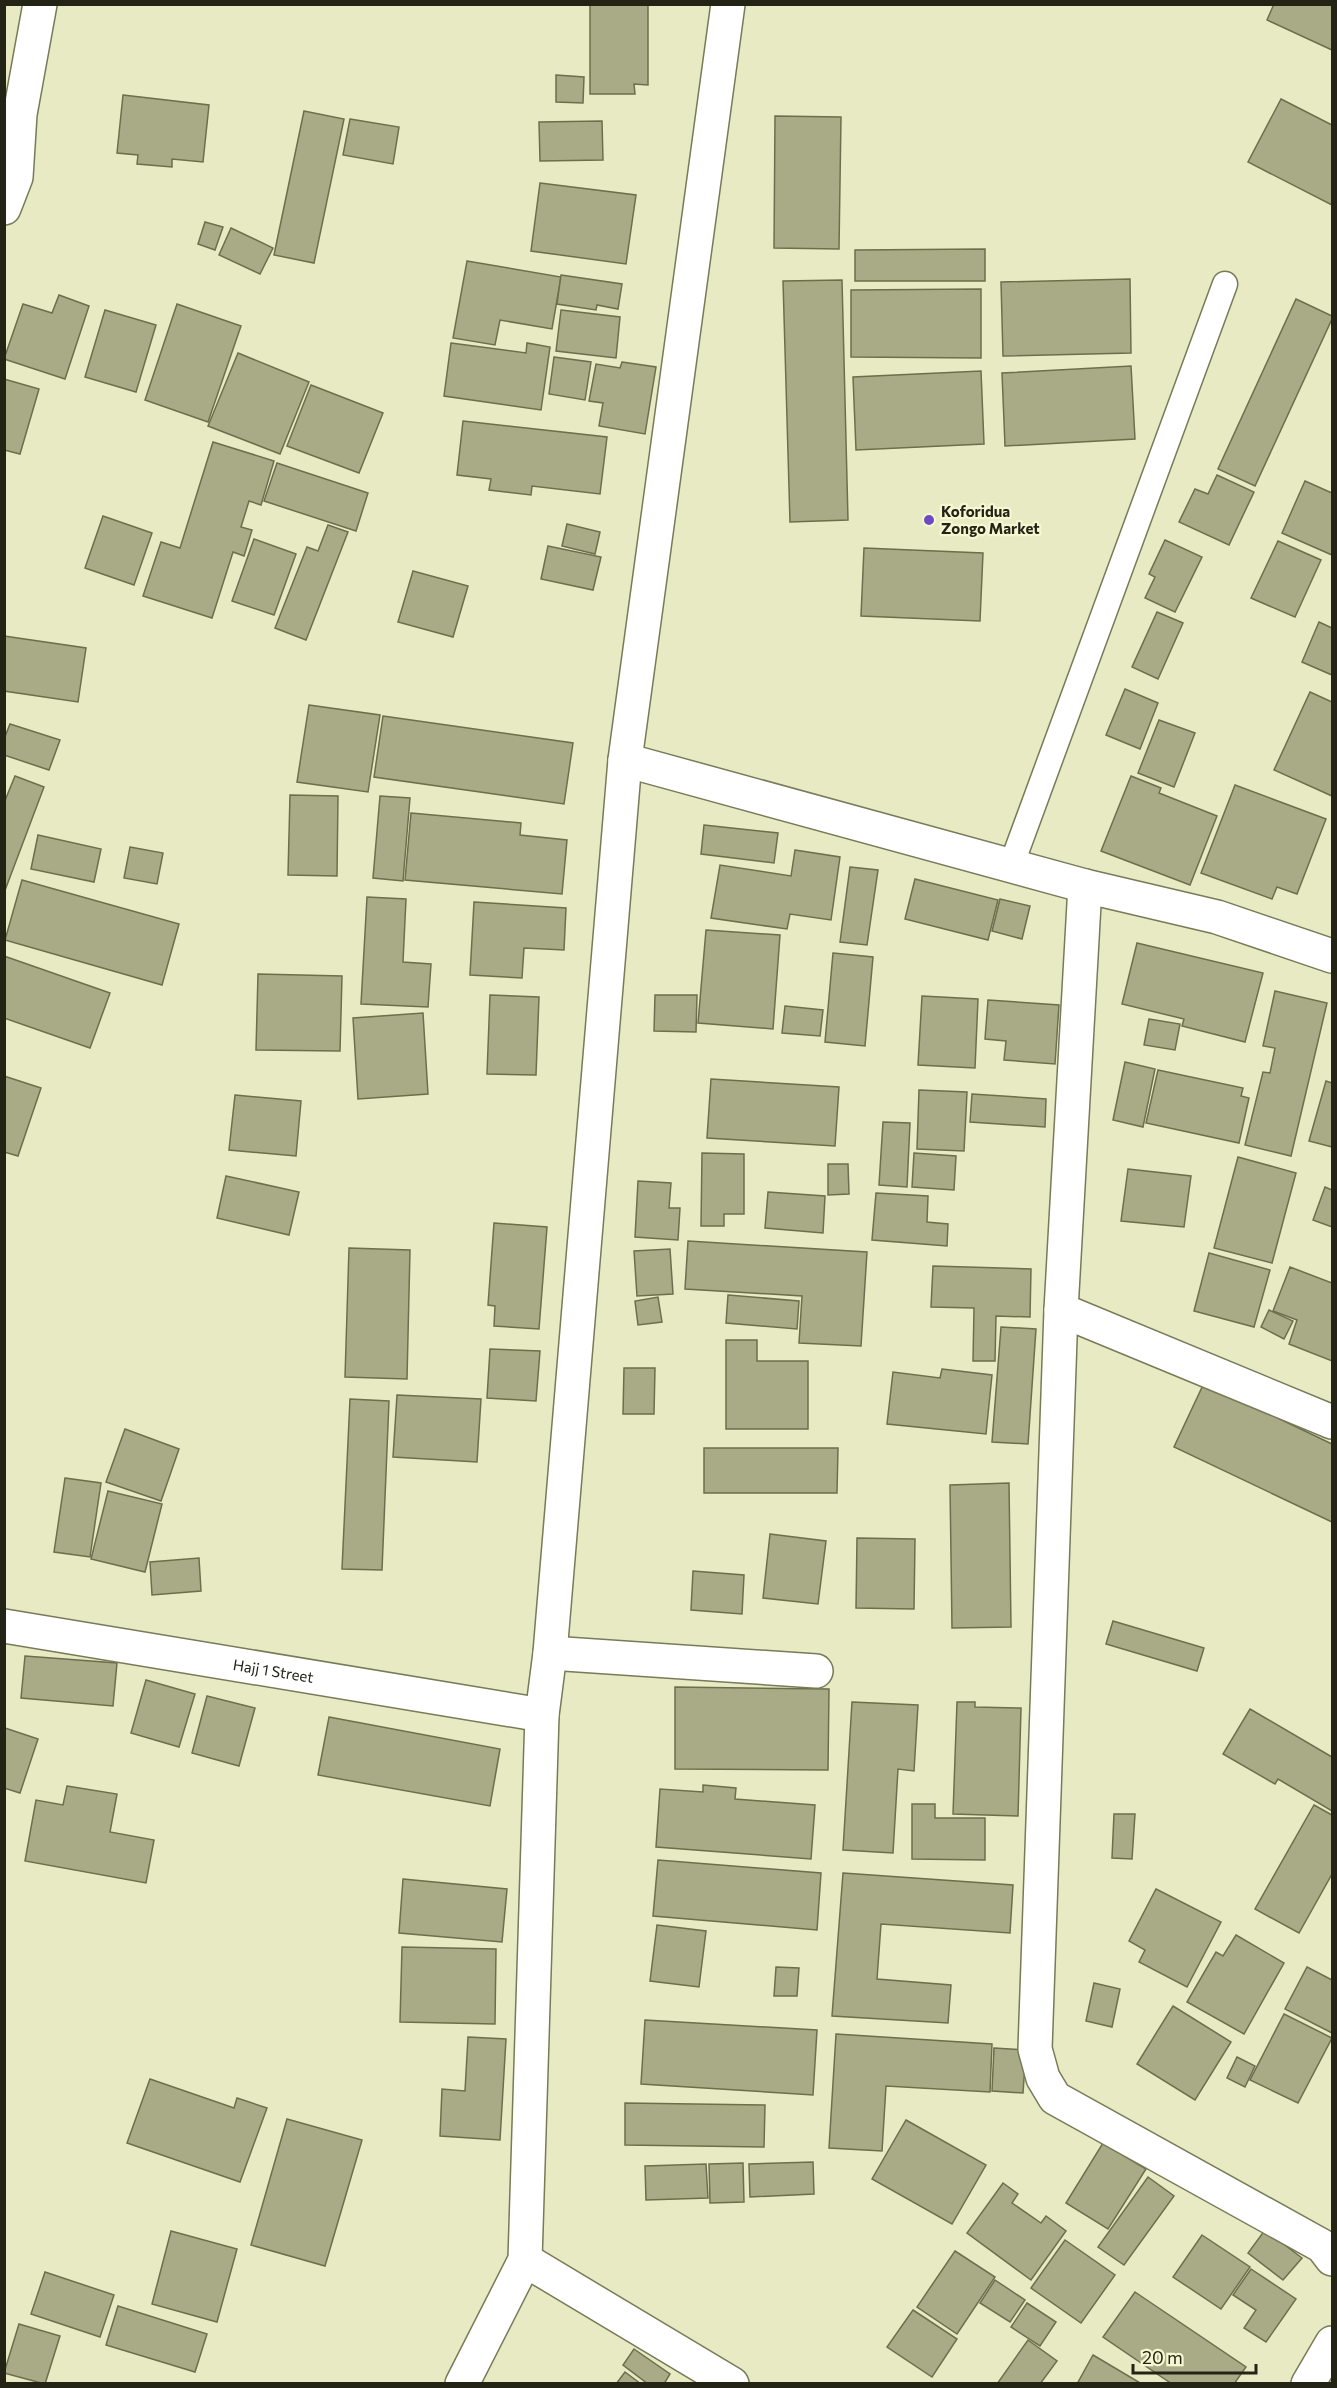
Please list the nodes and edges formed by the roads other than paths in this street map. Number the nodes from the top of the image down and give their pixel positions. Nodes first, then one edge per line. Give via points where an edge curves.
1 (40, 4) edge
2 (728, 4) edge
3 (4, 208) edge
4 (1225, 284) dead end
5 (625, 760) junction
6 (1011, 866) junction
7 (1085, 886) junction
8 (1332, 956) edge
9 (1061, 1310) junction
10 (1332, 1422) edge
11 (4, 1626) edge
12 (550, 1653) junction
13 (816, 1671) dead end
14 (542, 1715) junction
15 (1332, 2259) edge
16 (525, 2260) junction
17 (1332, 2343) edge
18 (462, 2384) edge
19 (732, 2384) edge
20 (1308, 2384) edge

1 - 3 street via 20,114 16,177
2 - 5 street
4 - 6 lane
5 - 6 street
5 - 12 street
6 - 7 street
7 - 8 street via 1217,917
7 - 9 street
9 - 10 street
9 - 15 street via 1035,2049 1043,2078 1055,2098 1322,2246
11 - 14 street, Hajj 1 Street
12 - 13 street
12 - 14 street
14 - 16 street
16 - 18 street
16 - 19 street
17 - 20 street

